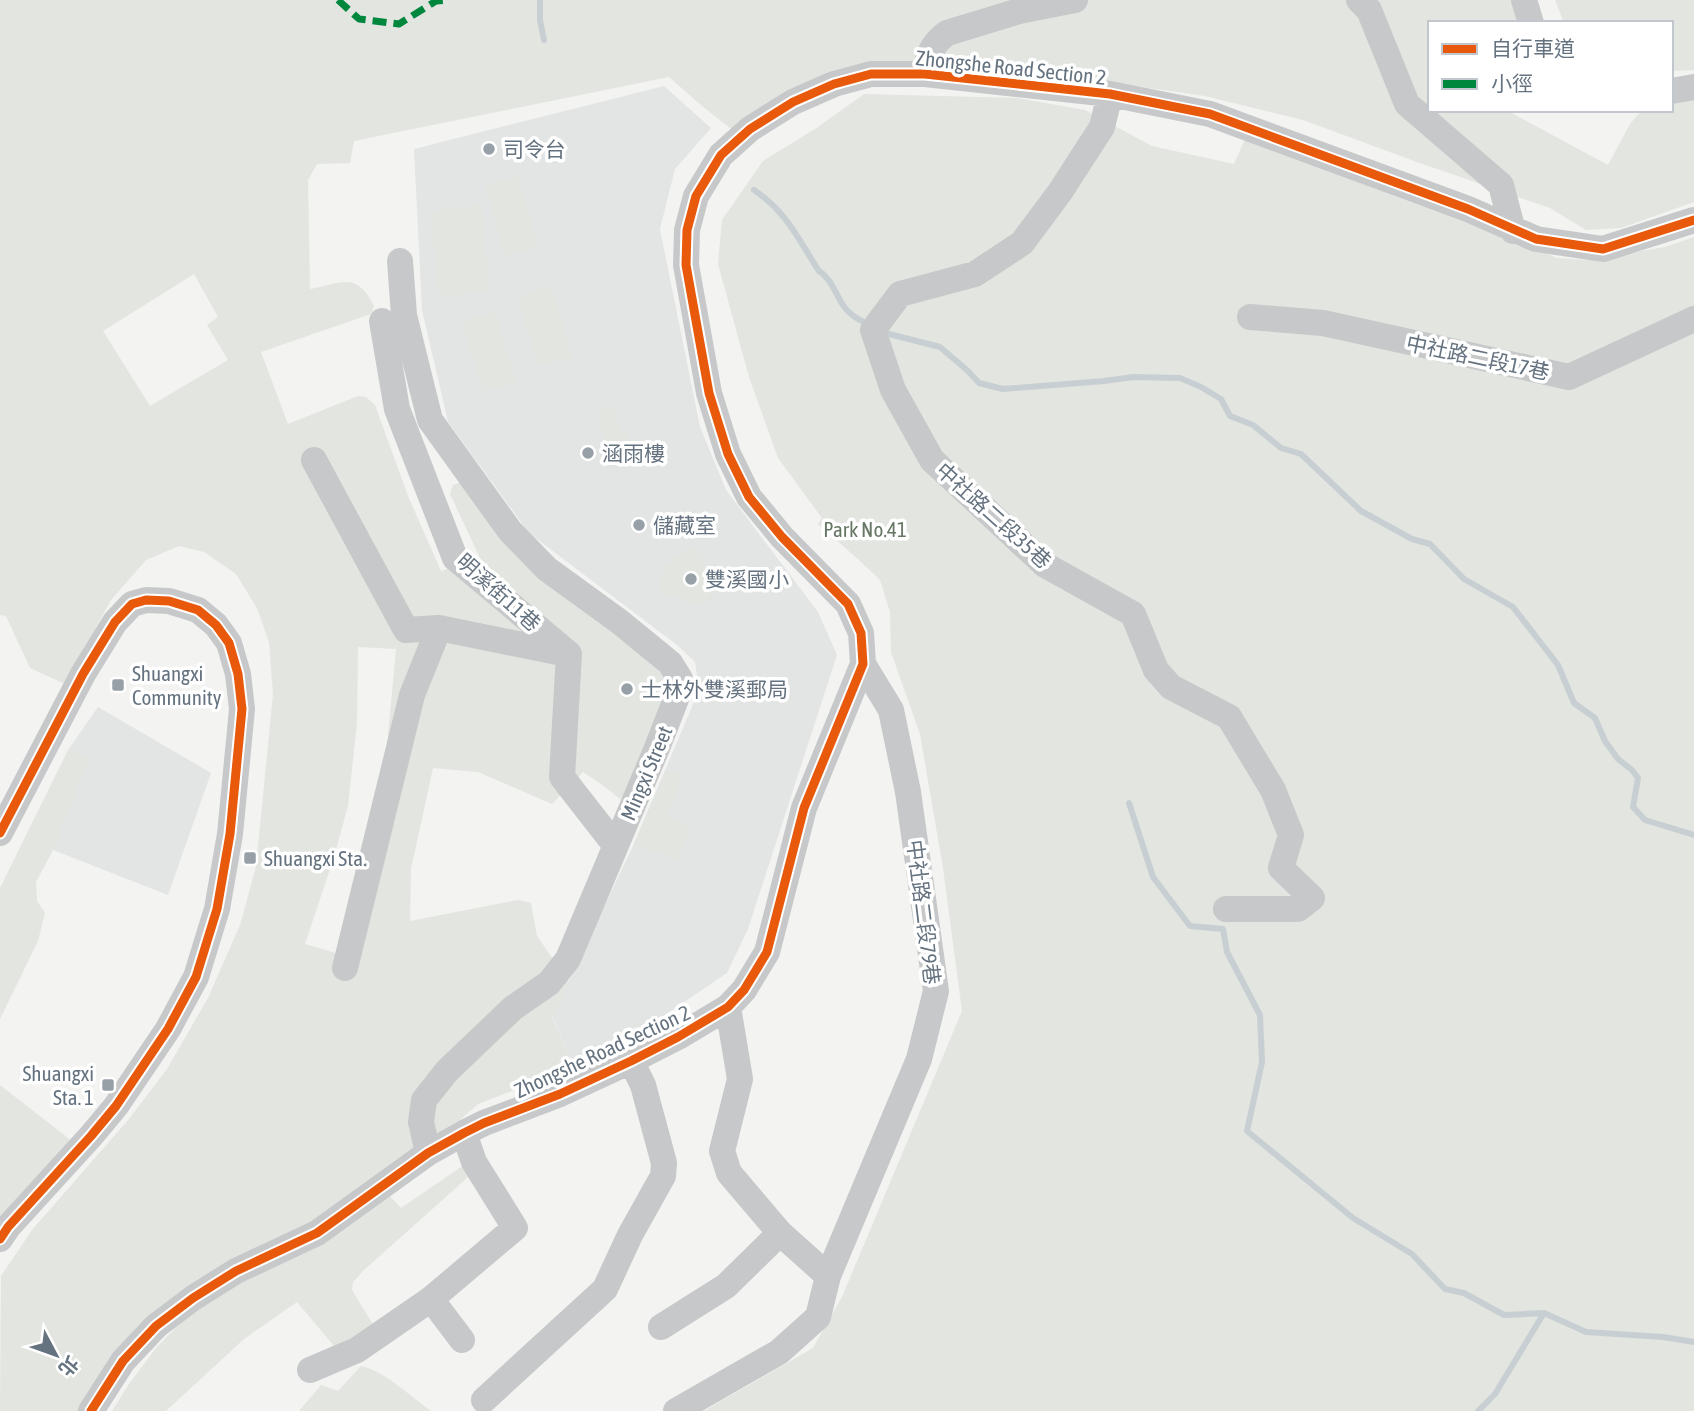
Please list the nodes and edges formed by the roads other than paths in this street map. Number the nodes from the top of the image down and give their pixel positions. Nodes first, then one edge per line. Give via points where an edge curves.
1 (1075, 0) edge
2 (1359, 0) edge
3 (1524, 0) edge
4 (1530, 21) edge
5 (925, 74) junction
6 (1694, 87) edge
7 (1673, 91) edge
8 (1110, 94) junction
9 (1694, 220) edge
10 (1513, 231) junction
11 (400, 261) dead end
12 (1250, 317) dead end
13 (1694, 319) edge
14 (382, 321) dead end
15 (314, 460) dead end
16 (439, 628) junction
17 (569, 654) junction
18 (863, 664) junction
19 (0, 834) edge
20 (615, 845) junction
21 (1226, 909) dead end
22 (345, 968) dead end
23 (728, 1007) junction
24 (631, 1061) junction
25 (464, 1133) junction
26 (428, 1153) junction
27 (780, 1233) junction
28 (0, 1239) edge
29 (828, 1276) junction
30 (431, 1299) junction
31 (661, 1326) dead end
32 (462, 1340) dead end
33 (310, 1370) dead end
34 (484, 1400) dead end
35 (91, 1411) edge
36 (676, 1411) edge

1 - 5 street via 947,33 927,57
2 - 10 street via 1370,10 1407,103 1501,185
3 - 4 street
5 - 8 street, Zhongshe Road Section 2
5 - 18 street, Zhongshe Road Section 2 via 872,74 835,84 793,102 750,129 721,155 696,196 687,230 686,265 709,393 728,454 749,497 848,604 861,633
6 - 7 street
8 - 10 street, Zhongshe Road Section 2 via 1210,114 1468,209
8 - 21 street, 中社路二段35巷 via 1102,127 1022,243 975,274 900,293 873,330 893,390 932,460 1045,565 1133,614 1156,670 1171,687 1229,717 1236,727 1273,790 1291,835 1281,868 1312,898 1298,909
9 - 10 street, Zhongshe Road Section 2 via 1603,250
11 - 20 street, Mingxi Street via 404,315 430,420 510,531 547,569 670,663 680,679 657,748
12 - 13 street, 中社路二段17巷 via 1322,323 1569,377
14 - 17 street, 明溪街11巷 via 397,409 455,558
15 - 16 street via 406,629
16 - 17 street
16 - 22 street via 412,695
17 - 20 street via 562,777
18 - 23 street, Zhongshe Road Section 2 via 804,808 766,952 744,990
18 - 29 street, 中社路二段79巷 via 891,710 908,792 936,991 919,1059
19 - 28 street via 83,674 115,622 132,604 169,601 198,610 216,625 229,643 242,709 230,834 217,909 196,977 168,1029 116,1106
20 - 26 street, Mingxi Street via 568,959 550,983 513,1008 447,1071 424,1100 421,1122
23 - 24 street, Zhongshe Road Section 2
23 - 27 street via 740,1079 722,1151 729,1173
24 - 25 street, Zhongshe Road Section 2
24 - 34 street via 643,1085 664,1163 663,1176 605,1289
25 - 26 street, Zhongshe Road Section 2
25 - 30 street via 474,1162 515,1228
26 - 35 street, Zhongshe Road Section 2 via 317,1233 236,1271 156,1326 123,1362
27 - 29 street
27 - 31 street via 726,1286
29 - 36 street, 中社路二段79巷 via 818,1317 779,1352
30 - 32 street
30 - 33 street via 357,1350

